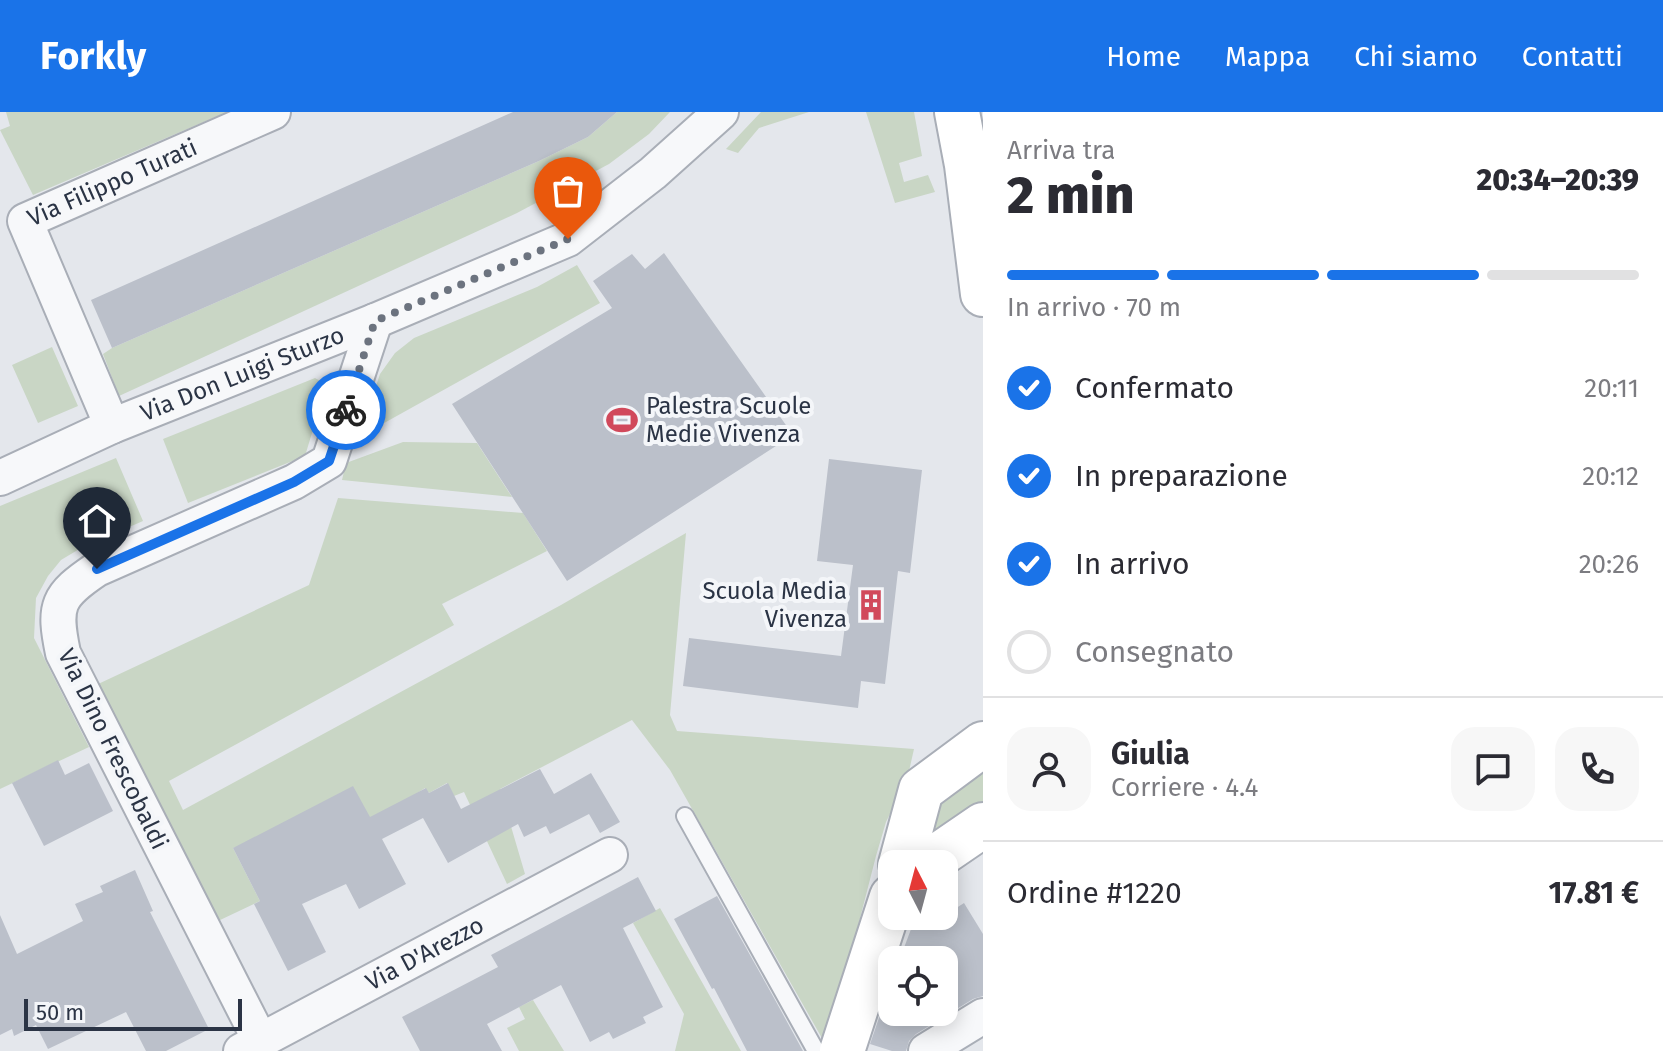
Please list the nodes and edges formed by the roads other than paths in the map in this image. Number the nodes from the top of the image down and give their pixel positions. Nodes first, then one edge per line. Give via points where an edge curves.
1 (273, 112) edge
2 (721, 112) edge
3 (931, 112) edge
4 (957, 112) edge
5 (978, 211) edge
6 (983, 294) edge
7 (375, 321) junction
8 (112, 426) junction
9 (0, 478) edge
10 (981, 748) edge
11 (914, 810) junction
12 (685, 816) dead end
13 (952, 846) edge
14 (904, 850) edge
15 (610, 855) dead end
16 (881, 930) edge
17 (983, 1016) edge
18 (250, 1046) edge
19 (816, 1051) edge
20 (842, 1051) edge
21 (926, 1051) edge

1 - 8 street, Via Filippo Turati via 25,221
2 - 7 street, Via Don Luigi Sturzo via 568,239
3 - 5 street via 947,164
4 - 5 street
5 - 6 street
7 - 8 street, Via Don Luigi Sturzo
7 - 18 street, Via Dino Frescobaldi via 329,461 294,482 97,569 70,587 58,612 63,653
8 - 9 street, Via Don Luigi Sturzo
10 - 11 street via 921,790
11 - 13 street via 918,832 930,843
11 - 14 street
12 - 19 lane
15 - 18 street, Via D'Arezzo
16 - 20 street
17 - 21 street

